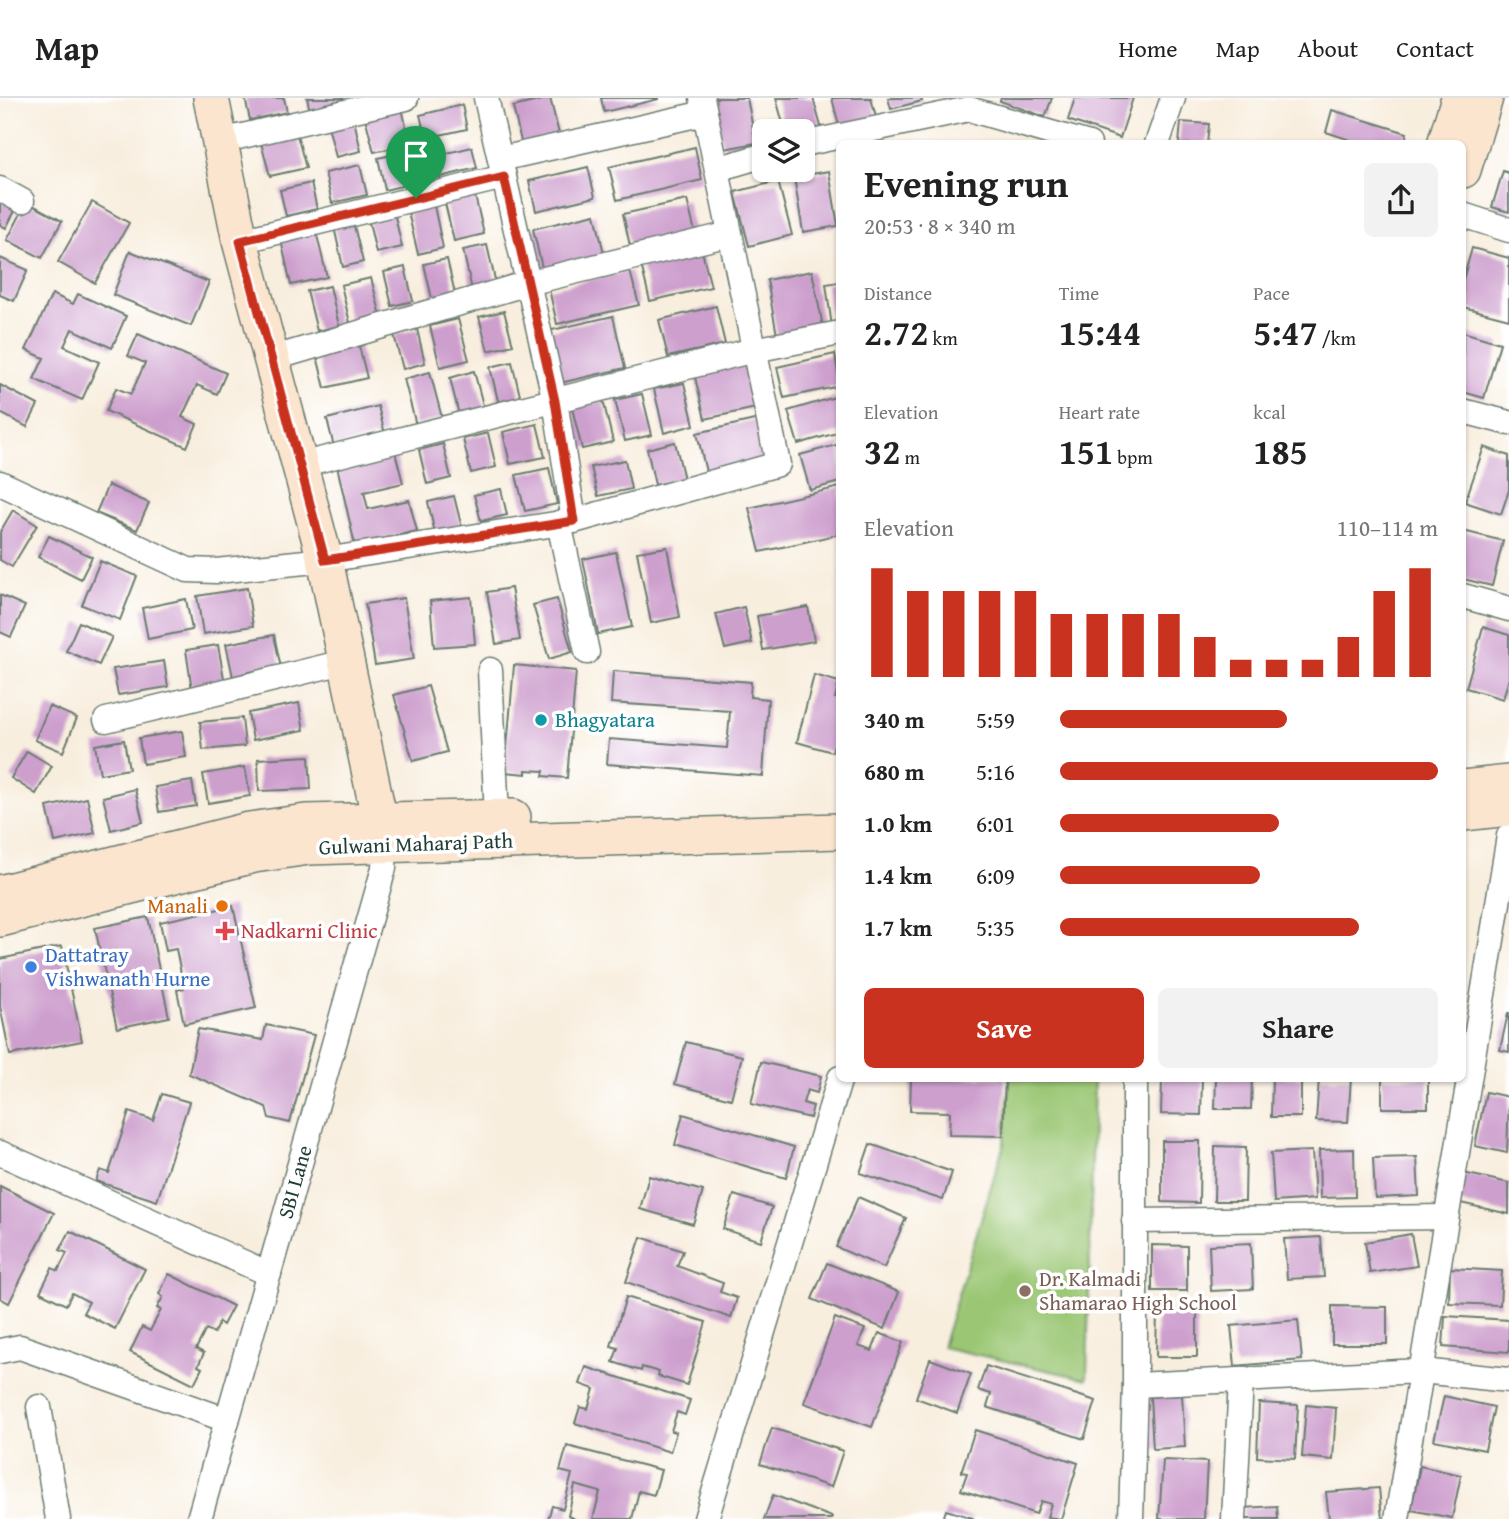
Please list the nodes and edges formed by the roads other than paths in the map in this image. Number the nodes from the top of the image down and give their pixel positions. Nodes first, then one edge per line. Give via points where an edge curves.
1 (211, 98) edge
2 (406, 98) edge
3 (486, 98) edge
4 (1173, 98) edge
5 (1459, 98) edge
6 (1485, 98) edge
7 (704, 106) edge
8 (1074, 140) edge
9 (1158, 140) edge
10 (1446, 140) edge
11 (221, 141) junction
12 (815, 141) edge
13 (752, 159) edge
14 (1466, 160) edge
15 (502, 168) junction
16 (717, 169) junction
17 (0, 189) edge
18 (22, 201) dead end
19 (1466, 216) edge
20 (1509, 230) edge
21 (730, 234) junction
22 (240, 241) junction
23 (528, 283) junction
24 (836, 334) edge
25 (754, 350) junction
26 (271, 359) junction
27 (555, 401) junction
28 (1466, 412) edge
29 (1509, 424) edge
30 (300, 465) junction
31 (0, 483) edge
32 (566, 522) junction
33 (325, 560) junction
34 (1466, 597) edge
35 (1509, 609) edge
36 (587, 652) dead end
37 (348, 661) junction
38 (490, 670) dead end
39 (106, 720) dead end
40 (1509, 783) edge
41 (1466, 788) edge
42 (836, 808) edge
43 (1509, 808) edge
44 (1466, 813) edge
45 (497, 817) junction
46 (836, 831) edge
47 (382, 833) junction
48 (1509, 836) edge
49 (0, 893) edge
50 (0, 919) edge
51 (1470, 1025) edge
52 (1466, 1057) edge
53 (838, 1082) edge
54 (1135, 1082) edge
55 (1463, 1082) edge
56 (0, 1153) edge
57 (1446, 1217) junction
58 (1134, 1221) junction
59 (269, 1274) junction
60 (0, 1351) edge
61 (1420, 1371) junction
62 (1241, 1380) junction
63 (1509, 1380) edge
64 (1135, 1385) junction
65 (39, 1406) dead end
66 (227, 1420) junction
67 (58, 1519) edge
68 (199, 1519) edge
69 (706, 1519) edge
70 (1131, 1519) edge
71 (1234, 1519) edge
72 (1397, 1519) edge

1 - 11 street
2 - 11 street
3 - 15 street
4 - 9 street
5 - 10 street
6 - 14 street
7 - 15 street
7 - 16 street
8 - 12 street via 969,109
11 - 22 street
13 - 16 street
15 - 22 street
15 - 23 street
16 - 21 street
17 - 18 street
19 - 20 street
21 - 23 street
21 - 25 street
22 - 26 street
23 - 26 street
23 - 27 street
24 - 25 street
25 - 27 street
25 - 32 street via 778,464
26 - 30 street
27 - 30 street
27 - 32 street
28 - 29 street
30 - 33 street
31 - 33 street via 188,570
32 - 33 street
32 - 36 street
33 - 37 street
34 - 35 street
37 - 39 street
37 - 47 street
38 - 45 street
40 - 41 street
42 - 45 street, Gulwani Maharaj Path
43 - 44 street
45 - 47 street, Gulwani Maharaj Path
46 - 47 street, Gulwani Maharaj Path
47 - 49 street, Gulwani Maharaj Path via 306,822 249,830
47 - 50 street, Gulwani Maharaj Path via 254,855
47 - 59 street, SBI Lane via 384,868
48 - 51 street
51 - 52 street
53 - 69 street
54 - 58 street
55 - 57 street
56 - 59 street
57 - 58 street
57 - 61 street
58 - 64 street
59 - 66 street, SBI Lane
60 - 66 street via 20,1347
61 - 62 street
61 - 63 street
61 - 72 street
62 - 64 street
62 - 71 street
64 - 70 street
65 - 67 street
66 - 68 street, SBI Lane

